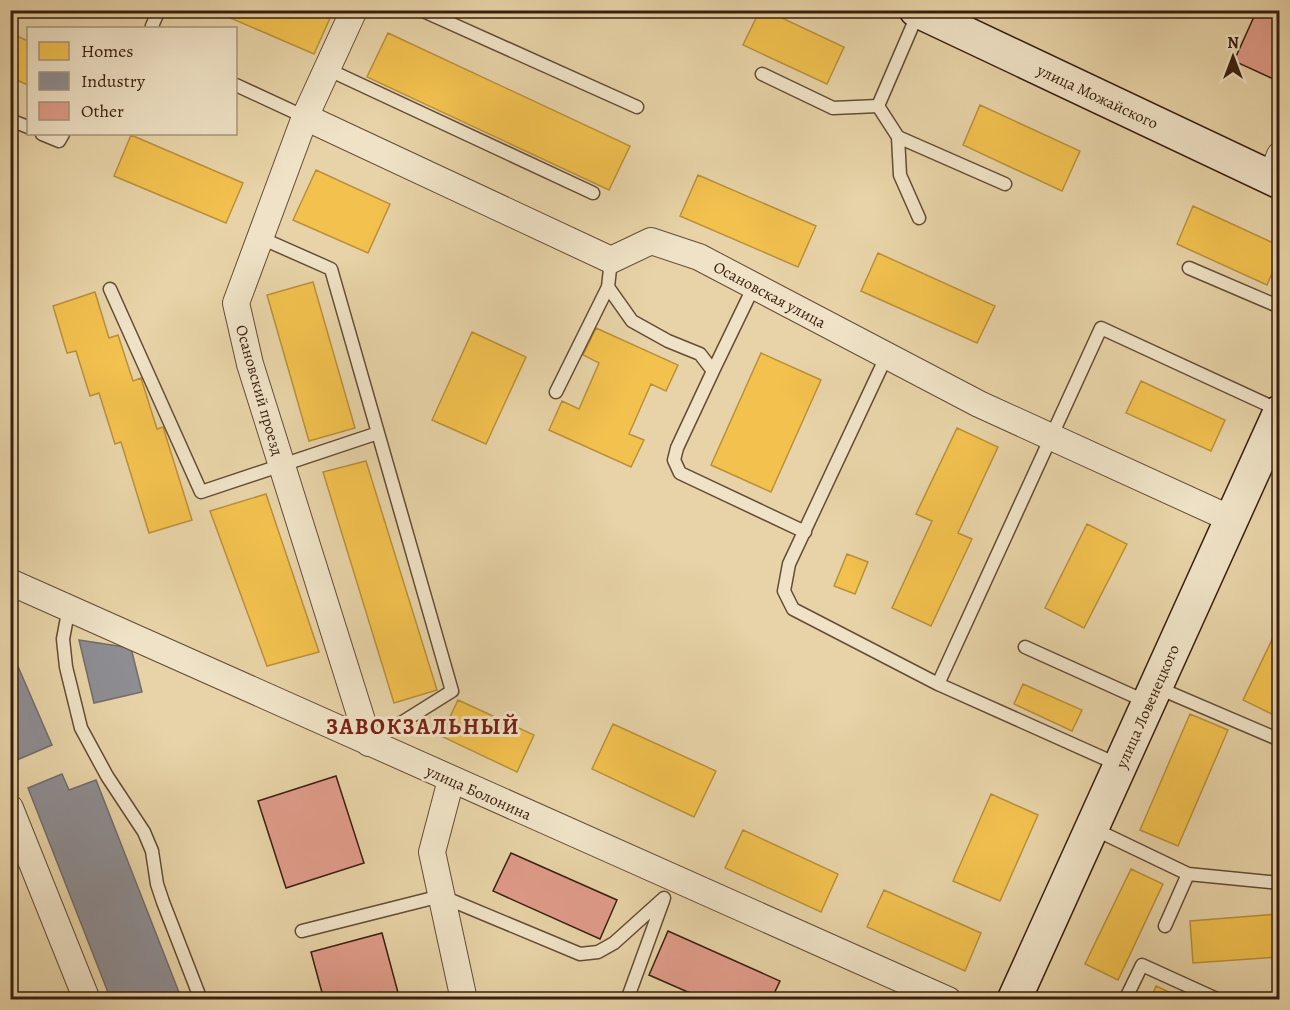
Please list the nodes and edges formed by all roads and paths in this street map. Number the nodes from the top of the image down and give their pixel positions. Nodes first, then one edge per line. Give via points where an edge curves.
1 (159, 10) edge
2 (354, 10) edge
3 (421, 10) edge
4 (917, 11) edge
5 (152, 27) edge
6 (327, 69) junction
7 (762, 74) dead end
8 (237, 85) edge
9 (637, 106) dead end
10 (878, 106) junction
11 (305, 117) junction
12 (10, 120) edge
13 (27, 128) edge
14 (44, 135) edge
15 (62, 135) edge
16 (898, 137) junction
17 (1277, 172) edge
18 (1005, 184) dead end
19 (593, 193) dead end
20 (919, 218) dead end
21 (261, 238) junction
22 (611, 260) junction
23 (1190, 268) dead end
24 (754, 286) junction
25 (608, 287) junction
26 (110, 289) dead end
27 (1280, 307) edge
28 (887, 356) junction
29 (713, 371) junction
30 (556, 392) dead end
31 (1280, 411) edge
32 (378, 433) junction
33 (1052, 437) junction
34 (282, 465) junction
35 (1231, 519) junction
36 (805, 532) junction
37 (10, 582) edge
38 (69, 607) junction
39 (1025, 647) dead end
40 (938, 684) junction
41 (1152, 694) junction
42 (1280, 740) edge
43 (369, 742) junction
44 (1120, 765) junction
45 (451, 780) junction
46 (10, 808) edge
47 (1091, 828) junction
48 (1188, 874) junction
49 (1280, 883) edge
50 (671, 889) junction
51 (441, 896) junction
52 (1166, 926) dead end
53 (302, 931) dead end
54 (627, 998) edge
55 (87, 999) edge
56 (201, 999) edge
57 (464, 999) edge
58 (948, 999) edge
59 (1014, 999) edge
60 (1125, 999) edge
61 (1219, 999) edge

1 - 5 lane
2 - 6 street, Осановский проезд
3 - 9 lane
4 - 10 lane
4 - 17 street, улица Можайского
6 - 11 street, Осановский проезд
6 - 19 lane
7 - 10 lane via 833,108
8 - 11 lane
10 - 16 lane
11 - 21 street, Осановский проезд
11 - 22 street
12 - 13 lane
14 - 15 lane via 59,141
16 - 18 lane
16 - 20 lane via 900,175
21 - 32 lane via 331,269
21 - 34 street, Осановский проезд via 236,303 250,364
22 - 24 street, Осановская улица via 651,241 699,257
22 - 25 lane
23 - 27 lane
24 - 28 street, Осановская улица
24 - 29 lane
25 - 29 lane via 632,321 700,354
25 - 30 lane
26 - 34 lane via 201,492
28 - 33 street, Осановская улица
28 - 36 lane
29 - 36 lane via 677,448 674,460 680,473
31 - 33 lane via 1101,328
31 - 35 street, улица Ловенецкого
32 - 34 lane
32 - 43 lane via 452,691
33 - 35 street, Осановская улица
33 - 40 lane
34 - 43 street, Осановский проезд
35 - 41 street, улица Ловенецкого
36 - 40 lane via 789,564 784,591 793,609
37 - 38 street, улица Болонина
38 - 43 street, улица Болонина
38 - 56 lane via 63,639 81,728 144,832 163,902
39 - 41 lane
40 - 44 lane
41 - 42 lane
41 - 44 street, улица Ловенецкого
43 - 45 street, улица Болонина
44 - 47 street, улица Ловенецкого
45 - 50 street, улица Болонина
45 - 51 street via 432,852
46 - 55 street
47 - 48 lane
47 - 59 street, улица Ловенецкого
48 - 49 lane
48 - 52 lane
50 - 51 lane via 614,943 598,952 580,954
50 - 54 lane
50 - 58 street, улица Болонина
51 - 53 lane
51 - 57 street
60 - 61 lane via 1142,965

